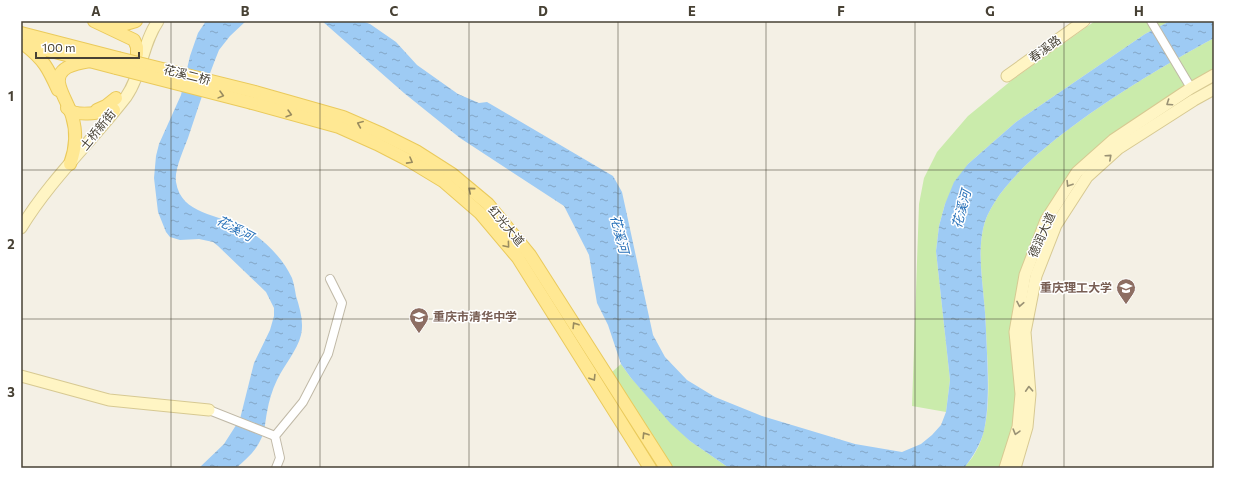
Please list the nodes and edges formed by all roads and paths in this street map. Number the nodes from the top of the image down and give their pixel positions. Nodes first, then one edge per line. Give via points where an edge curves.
1 (136, 21) edge
2 (151, 21) edge
3 (158, 21) edge
4 (1084, 21) edge
5 (1151, 21) edge
6 (110, 22) edge
7 (21, 30) edge
8 (36, 37) junction
9 (22, 41) edge
10 (141, 49) junction
11 (90, 61) junction
12 (117, 63) junction
13 (1214, 75) edge
14 (1007, 76) dead end
15 (1188, 84) junction
16 (1214, 89) edge
17 (254, 98) junction
18 (67, 106) junction
19 (112, 107) junction
20 (71, 156) junction
21 (21, 214) edge
22 (21, 228) edge
23 (330, 279) dead end
24 (21, 376) edge
25 (209, 410) joint
26 (275, 436) junction
27 (276, 468) edge
28 (650, 468) edge
29 (666, 468) edge
30 (1005, 468) edge
31 (1015, 468) edge

1 - 6 main road
2 - 10 main road, 土桥新街
3 - 10 main road, 土桥新街
4 - 14 main road, 春溪路
5 - 15 street
6 - 10 main road via 134,40 137,48
6 - 10 main road via 136,34
7 - 8 main road
8 - 9 main road
8 - 12 main road
9 - 11 main road
9 - 18 main road via 41,58
10 - 19 main road, 土桥新街 via 130,90
11 - 12 main road
11 - 18 main road via 72,64 61,75 59,82
12 - 17 main road, 花溪二桥, bridge
13 - 15 main road, 德润大道
15 -> 30 main road, 德润大道 via 1113,140 1077,172 1046,220 1025,275 1015,332 1021,394 1018,427
31 -> 16 main road, 德润大道 via 1027,427 1030,394 1026,325 1036,276 1056,225 1087,177 1118,148
17 -> 28 main road, 红光大道 via 339,127 377,144 442,181 480,213 518,258
29 -> 17 main road, 红光大道 via 530,255 488,204 452,174 416,151 382,134 343,117
18 - 19 main road via 87,111
18 - 19 main road via 82,113
18 - 20 main road via 75,133
19 - 20 main road, 土桥新街
19 - 20 main road, 土桥新街
20 - 21 main road, 土桥新街
20 - 22 main road, 土桥新街
23 - 26 street via 342,303 328,354 303,402
24 - 25 main road via 110,400
25 - 26 street
26 - 27 street via 280,458

